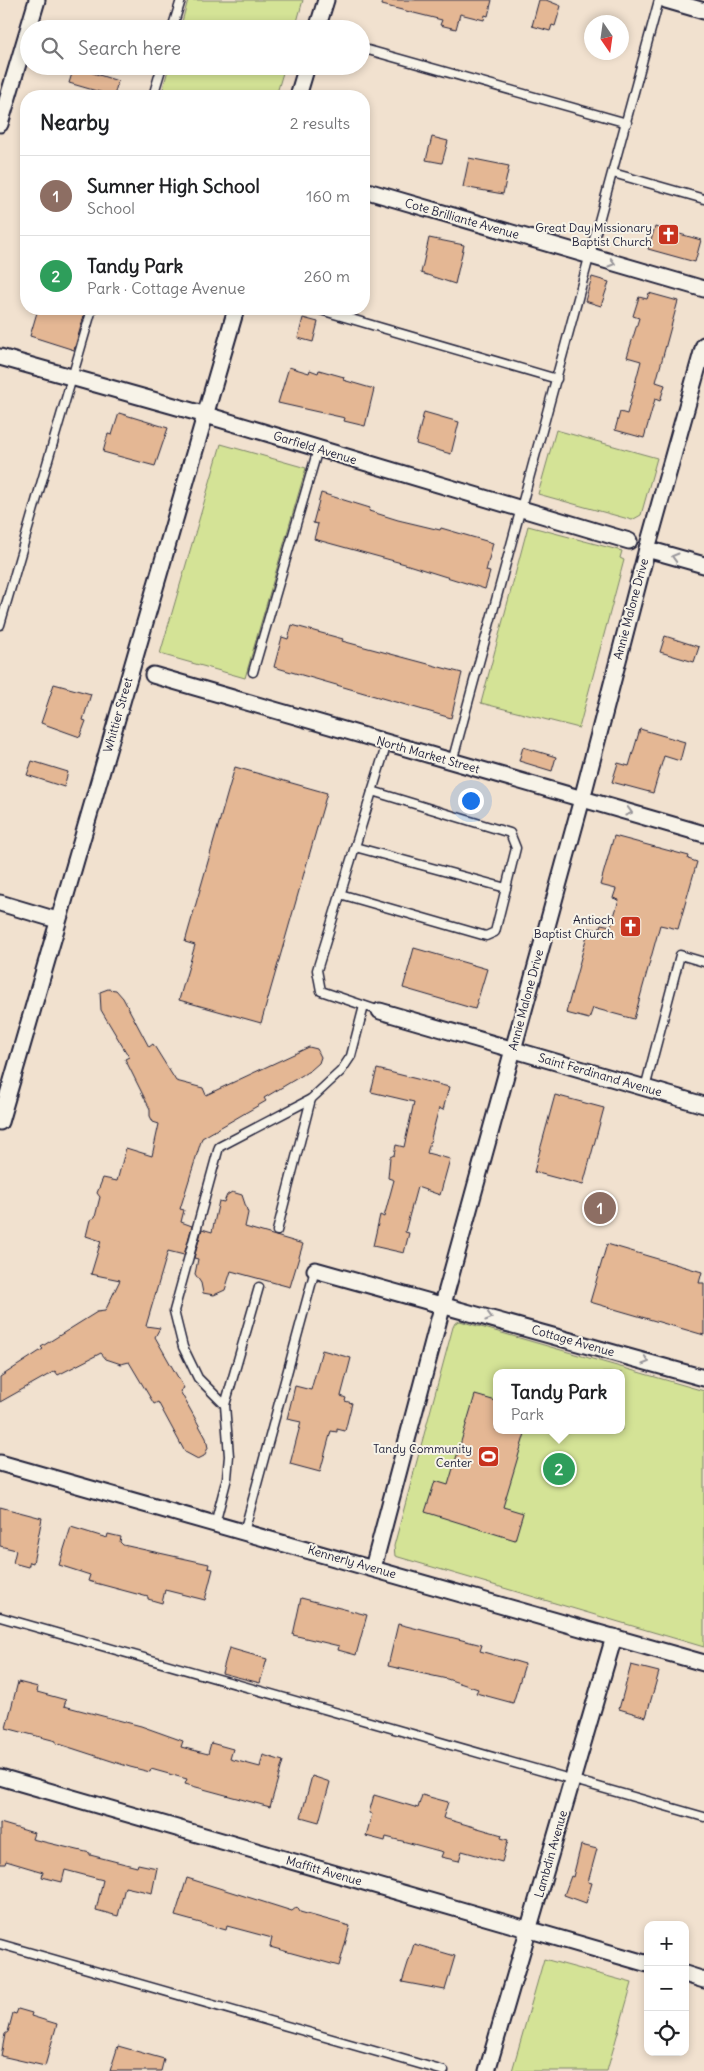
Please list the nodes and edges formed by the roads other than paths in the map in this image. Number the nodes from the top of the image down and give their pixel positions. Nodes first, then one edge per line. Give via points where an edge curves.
1 (37, 0) edge
2 (181, 0) edge
3 (326, 0) edge
4 (660, 0) edge
5 (666, 0) edge
6 (704, 11) edge
7 (31, 20) edge
8 (175, 20) edge
9 (320, 20) edge
10 (370, 51) edge
11 (20, 57) edge
12 (159, 75) edge
13 (304, 75) edge
14 (155, 90) edge
15 (300, 90) edge
16 (627, 123) junction
17 (0, 124) edge
18 (614, 173) junction
19 (370, 192) edge
20 (704, 199) edge
21 (591, 256) junction
22 (704, 289) edge
23 (90, 315) edge
24 (234, 315) edge
25 (338, 315) edge
26 (704, 345) edge
27 (0, 357) edge
28 (72, 377) junction
29 (557, 379) junction
30 (206, 415) junction
31 (318, 449) junction
32 (520, 510) junction
33 (629, 541) dead end
34 (647, 548) junction
35 (704, 565) edge
36 (0, 625) edge
37 (253, 672) dead end
38 (152, 675) dead end
39 (387, 742) junction
40 (452, 762) junction
41 (372, 791) junction
42 (582, 799) junction
43 (704, 834) edge
44 (355, 846) junction
45 (506, 888) junction
46 (340, 894) junction
47 (0, 903) edge
48 (57, 920) junction
49 (704, 962) edge
50 (364, 1006) junction
51 (380, 1011) joint
52 (512, 1050) junction
53 (645, 1088) junction
54 (311, 1099) junction
55 (704, 1105) edge
56 (0, 1122) edge
57 (276, 1231) dead end
58 (315, 1270) joint
59 (259, 1287) dead end
60 (443, 1304) junction
61 (704, 1378) edge
62 (225, 1405) junction
63 (0, 1463) edge
64 (215, 1524) junction
65 (244, 1532) junction
66 (373, 1568) junction
67 (0, 1617) edge
68 (614, 1637) junction
69 (704, 1663) edge
70 (0, 1777) edge
71 (573, 1779) junction
72 (704, 1817) edge
73 (528, 1930) junction
74 (0, 1944) edge
75 (644, 1963) edge
76 (689, 1975) edge
77 (704, 1980) edge
78 (444, 2071) edge
79 (487, 2071) edge

1 - 7 street
2 - 8 lane
3 - 9 street
4 - 16 lane
5 - 6 street
10 - 16 lane
11 - 17 street
12 - 14 lane
13 - 15 street
16 - 18 lane
18 - 20 lane
18 - 21 lane
19 - 21 street, Cote Brilliante Avenue
21 -> 22 street, Cote Brilliante Avenue
21 - 29 lane
23 - 28 lane
24 - 30 street, Whittier Street
25 - 29 lane
26 - 34 street, Annie Malone Drive
27 - 28 street, Garfield Avenue
28 - 30 street, Garfield Avenue
28 - 36 lane
29 - 32 lane
30 - 31 street, Garfield Avenue
30 - 48 street, Whittier Street
31 - 32 street, Garfield Avenue
31 - 37 lane
32 - 33 street, Garfield Avenue
32 - 40 lane
35 -> 34 street
34 - 42 street, Annie Malone Drive
38 - 39 street, North Market Street
39 - 40 street, North Market Street
39 - 41 lane
40 - 42 street, North Market Street
41 - 44 lane
41 - 45 lane via 510,833 516,848
42 -> 43 street, North Market Street
42 - 52 street, Annie Malone Drive
44 - 45 lane
44 - 46 lane
45 - 46 lane via 494,932 486,936
46 - 50 lane via 317,970 321,991
47 - 48 street
48 - 56 street, Whittier Street
49 - 53 lane via 680,955
50 - 51 lane
50 - 54 lane via 351,1056 341,1071
51 - 52 street, Saint Ferdinand Avenue
52 - 53 street, Saint Ferdinand Avenue
52 - 60 street, Annie Malone Drive
53 - 55 street, Saint Ferdinand Avenue
54 - 57 lane
54 - 62 lane via 220,1147 217,1156 174,1311 183,1347 198,1378
58 - 60 street, Cottage Avenue
58 - 65 lane
59 - 62 lane
60 -> 61 street, Cottage Avenue
60 - 66 street, Annie Malone Drive
62 - 64 lane via 229,1456
63 - 64 street, Kennerly Avenue
64 - 65 street, Kennerly Avenue
65 - 66 street, Kennerly Avenue
66 - 68 street, Kennerly Avenue
67 - 71 lane
68 - 69 street, Kennerly Avenue
68 - 71 street, Lambdin Avenue
70 - 73 street, Maffitt Avenue
71 - 72 lane
71 - 73 street, Lambdin Avenue
73 - 75 street, Maffitt Avenue
73 - 79 street, Lambdin Avenue
74 - 78 lane
76 - 77 street

